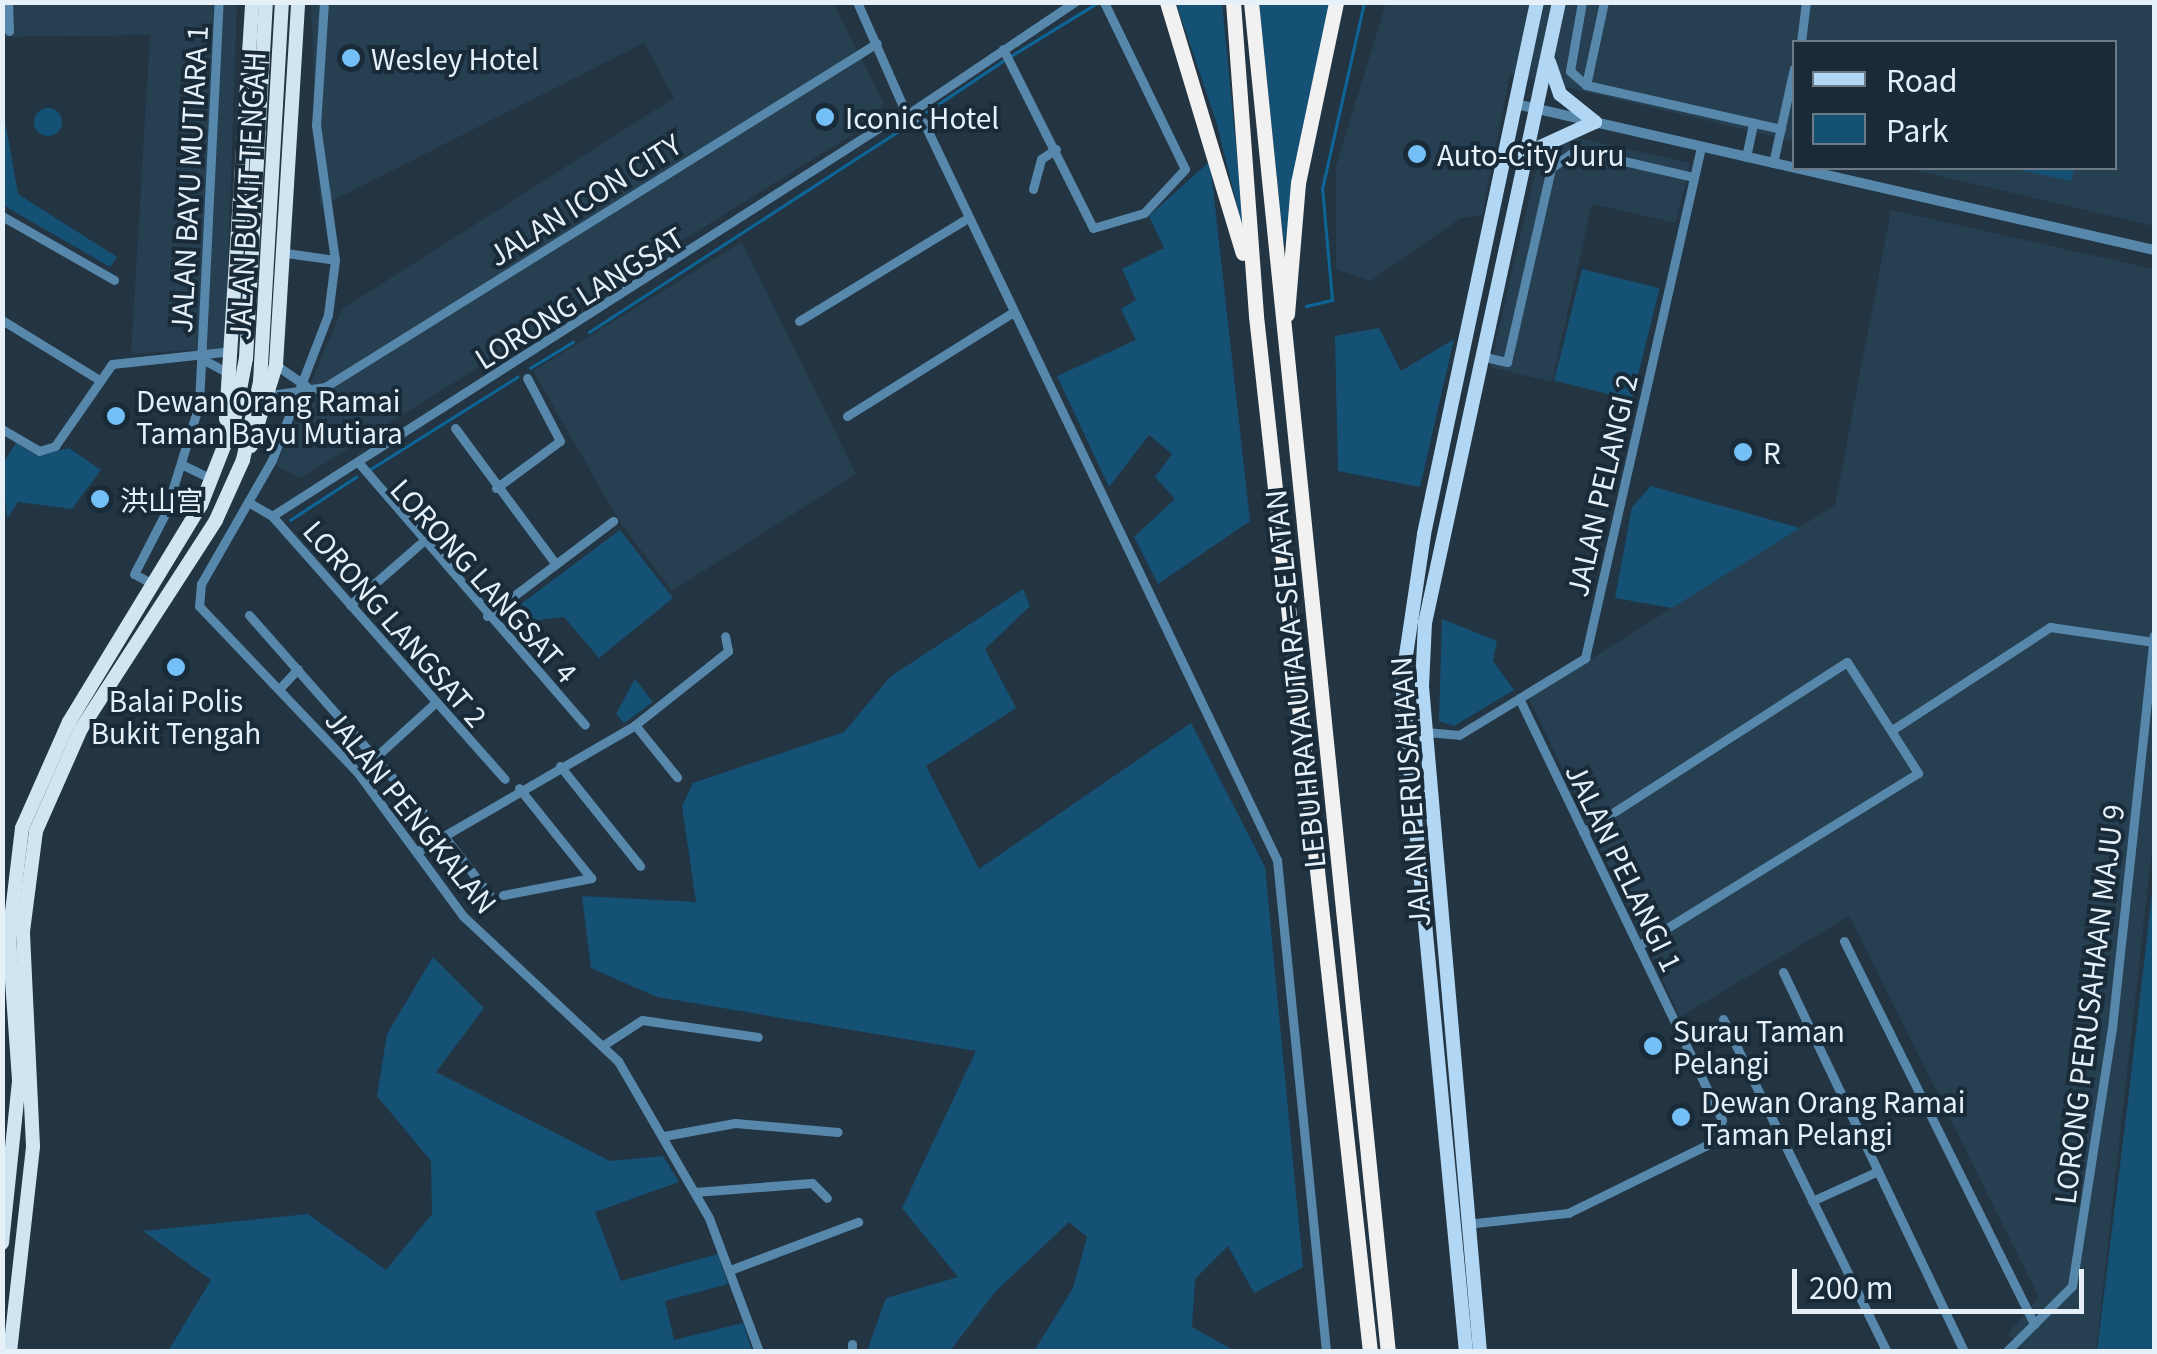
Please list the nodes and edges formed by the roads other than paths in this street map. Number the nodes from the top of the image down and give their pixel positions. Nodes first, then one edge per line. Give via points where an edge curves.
1 (8, 2) edge
2 (220, 2) edge
3 (252, 2) edge
4 (266, 2) edge
5 (282, 2) edge
6 (298, 2) edge
7 (324, 2) edge
8 (856, 2) edge
9 (1075, 2) edge
10 (1104, 2) edge
11 (1167, 2) edge
12 (1233, 2) edge
13 (1251, 2) edge
14 (1336, 2) edge
15 (1538, 2) edge
16 (1559, 2) edge
17 (1582, 2) edge
18 (1604, 2) edge
19 (1806, 2) edge
20 (9, 31) dead end
21 (1800, 40) edge
22 (876, 43) junction
23 (1006, 55) junction
24 (1547, 55) junction
25 (1792, 77) edge
26 (1586, 85) junction
27 (1516, 104) junction
28 (1535, 109) junction
29 (914, 116) junction
30 (1595, 122) junction
31 (1754, 123) junction
32 (1780, 129) junction
33 (1701, 146) junction
34 (1056, 149) junction
35 (1525, 154) junction
36 (1746, 157) junction
37 (1773, 163) junction
38 (1792, 167) edge
39 (1804, 170) edge
40 (1694, 177) junction
41 (1033, 189) dead end
42 (2, 216) edge
43 (968, 218) junction
44 (2154, 250) edge
45 (278, 253) junction
46 (335, 260) junction
47 (114, 280) dead end
48 (1012, 314) junction
49 (1256, 316) junction
50 (2, 320) edge
51 (799, 321) dead end
52 (1285, 326) junction
53 (232, 351) junction
54 (1481, 356) junction
55 (202, 358) junction
56 (276, 365) junction
57 (230, 374) junction
58 (527, 378) dead end
59 (98, 379) junction
60 (300, 389) junction
61 (271, 395) junction
62 (847, 416) dead end
63 (2, 428) edge
64 (455, 428) dead end
65 (224, 445) junction
66 (243, 460) junction
67 (358, 462) junction
68 (183, 465) junction
69 (212, 479) junction
70 (496, 488) junction
71 (248, 502) junction
72 (272, 516) junction
73 (613, 522) dead end
74 (421, 543) junction
75 (554, 563) junction
76 (153, 584) junction
77 (350, 605) junction
78 (248, 615) dead end
79 (487, 616) junction
80 (2154, 634) edge
81 (726, 636) dead end
82 (2154, 642) edge
83 (298, 669) junction
84 (280, 688) junction
85 (1518, 698) junction
86 (436, 702) junction
87 (584, 725) dead end
88 (634, 725) junction
89 (1892, 730) junction
90 (1426, 732) junction
91 (376, 756) junction
92 (560, 766) junction
93 (358, 773) junction
94 (677, 777) dead end
95 (504, 779) dead end
96 (519, 788) junction
97 (426, 816) dead end
98 (1583, 832) junction
99 (444, 836) junction
100 (418, 851) junction
101 (640, 866) dead end
102 (503, 894) dead end
103 (492, 897) dead end
104 (6, 916) edge
105 (2, 939) edge
106 (1844, 941) dead end
107 (1638, 946) junction
108 (1783, 972) dead end
109 (12, 975) junction
110 (1723, 1020) dead end
111 (758, 1037) dead end
112 (605, 1044) junction
113 (838, 1132) dead end
114 (664, 1136) junction
115 (1878, 1171) junction
116 (695, 1192) junction
117 (827, 1198) dead end
118 (1812, 1201) junction
119 (5, 1206) edge
120 (858, 1222) dead end
121 (1466, 1224) junction
122 (2, 1243) edge
123 (730, 1270) junction
124 (2034, 1324) junction
125 (8, 1341) edge
126 (759, 1352) edge
127 (1326, 1352) edge
128 (1370, 1352) edge
129 (1388, 1352) edge
130 (1466, 1352) edge
131 (1480, 1352) edge
132 (1887, 1352) edge
133 (1964, 1352) edge
134 (2006, 1352) edge

1 - 20 street
2 - 55 street, JALAN BAYU MUTIARA 1
3 - 53 highway
4 - 65 highway, JALAN BUKIT TENGAH via 246,358
5 - 45 highway, JALAN BUKIT TENGAH
6 - 45 highway
7 - 46 street via 316,124
8 - 22 street
9 - 23 street, LORONG LANGSAT
10 - 34 street via 1184,179 1144,213 1094,229
11 - 49 highway via 1210,126
12 - 49 highway, LEBUHRAYA UTARA–SELATAN
13 - 52 highway, LEBUHRAYA UTARA–SELATAN
14 - 52 highway via 1298,183
15 - 27 main road, JALAN PERUSAHAAN
16 - 24 main road, JALAN PERUSAHAAN
17 - 26 street via 1570,71
18 - 26 street
19 - 21 street
22 - 29 street
22 - 60 street, JALAN ICON CITY via 314,390
23 - 29 street, LORONG LANGSAT
23 - 34 street
24 - 28 main road, JALAN PERUSAHAAN
24 - 30 main road via 1560,94
25 - 32 street
26 - 31 street
27 - 28 street
27 - 130 main road, JALAN PERUSAHAAN via 1402,682
28 - 30 street
28 - 35 main road, JALAN PERUSAHAAN
29 - 43 street
29 - 67 street, LORONG LANGSAT
30 - 33 street
30 - 35 main road
31 - 32 street
31 - 36 street
32 - 37 street
33 - 36 street
33 - 40 street, JALAN PELANGI 2
34 - 41 street via 1041,159
35 - 54 main road, JALAN PERUSAHAAN
36 - 37 street
37 - 38 street
39 - 44 street
40 - 54 street via 1576,150 1551,168 1507,362
40 - 85 street, JALAN PELANGI 2 via 1585,658
42 - 47 street
43 - 48 street
43 - 51 street
45 - 46 street
45 - 56 highway
45 - 66 highway, JALAN BUKIT TENGAH
46 - 60 street via 328,315
48 - 62 street
48 - 127 street via 1277,860
49 - 128 highway, LEBUHRAYA UTARA–SELATAN
50 - 59 street
52 - 129 highway, LEBUHRAYA UTARA–SELATAN
53 - 55 street
53 - 57 highway
54 - 90 main road, JALAN PERUSAHAAN via 1424,623
55 - 57 street
55 - 59 street via 128,358
55 - 68 street, JALAN BAYU MUTIARA 1
56 - 60 street
56 - 61 highway
57 - 65 highway
58 - 70 street via 560,442
59 - 63 street via 55,446 40,451
60 - 61 street
60 - 71 street
61 - 66 highway
64 - 70 street
65 - 69 highway, JALAN BUKIT TENGAH
66 - 125 highway, JALAN BUKIT TENGAH via 216,520 80,732 36,832 23,931 33,1146
67 - 72 street, LORONG LANGSAT
67 - 74 street, LORONG LANGSAT 4
68 - 69 street
68 - 76 street, JALAN BAYU MUTIARA 1 via 134,574
69 - 76 highway, JALAN BUKIT TENGAH
70 - 75 street
71 - 72 street, LORONG LANGSAT 2
71 - 84 street, JALAN PENGKALAN via 198,598
72 - 77 street, LORONG LANGSAT 2
73 - 75 street
74 - 77 street
74 - 79 street, LORONG LANGSAT 4
75 - 79 street
76 - 104 highway, JALAN BUKIT TENGAH via 41,774
77 - 86 street, LORONG LANGSAT 2
78 - 83 street
79 - 87 street, LORONG LANGSAT 4
80 - 82 street, LORONG PERUSAHAAN MAJU 9
81 - 88 street via 728,651
82 - 89 street via 2050,626
82 - 124 street, LORONG PERUSAHAAN MAJU 9 via 2079,1252 2072,1286
83 - 84 street
83 - 91 street
84 - 93 street, JALAN PENGKALAN
85 - 90 street, JALAN PELANGI 2 via 1459,735
85 - 98 street, JALAN PELANGI 1
86 - 91 street
86 - 95 street, LORONG LANGSAT 2
88 - 92 street
88 - 94 street
89 - 98 street via 1847,662
89 - 107 street via 1918,773
90 - 121 main road, JALAN PERUSAHAAN
91 - 93 street
91 - 97 street
92 - 96 street
92 - 101 street
93 - 100 street, JALAN PENGKALAN
96 - 99 street via 456,822
96 - 102 street via 591,878
98 - 107 street, JALAN PELANGI 1
99 - 100 street
99 - 103 street
100 - 112 street, JALAN PENGKALAN via 463,916
104 - 109 highway, JALAN BUKIT TENGAH
105 - 109 street
106 - 124 street
107 - 121 street, JALAN PELANGI 1 via 1722,1120 1714,1141 1568,1213
108 - 115 street
109 - 119 highway, JALAN BUKIT TENGAH via 19,1080
110 - 118 street
111 - 112 street via 642,1020
112 - 114 street, JALAN PENGKALAN
113 - 114 street via 735,1122
114 - 116 street, JALAN PENGKALAN
115 - 118 street
115 - 133 street
116 - 117 street via 812,1183
116 - 123 street, JALAN PENGKALAN
118 - 132 street
119 - 122 highway, JALAN BUKIT TENGAH
120 - 123 street
121 - 131 main road, JALAN PERUSAHAAN
123 - 126 street, JALAN PENGKALAN
124 - 134 street, LORONG PERUSAHAAN MAJU 9

